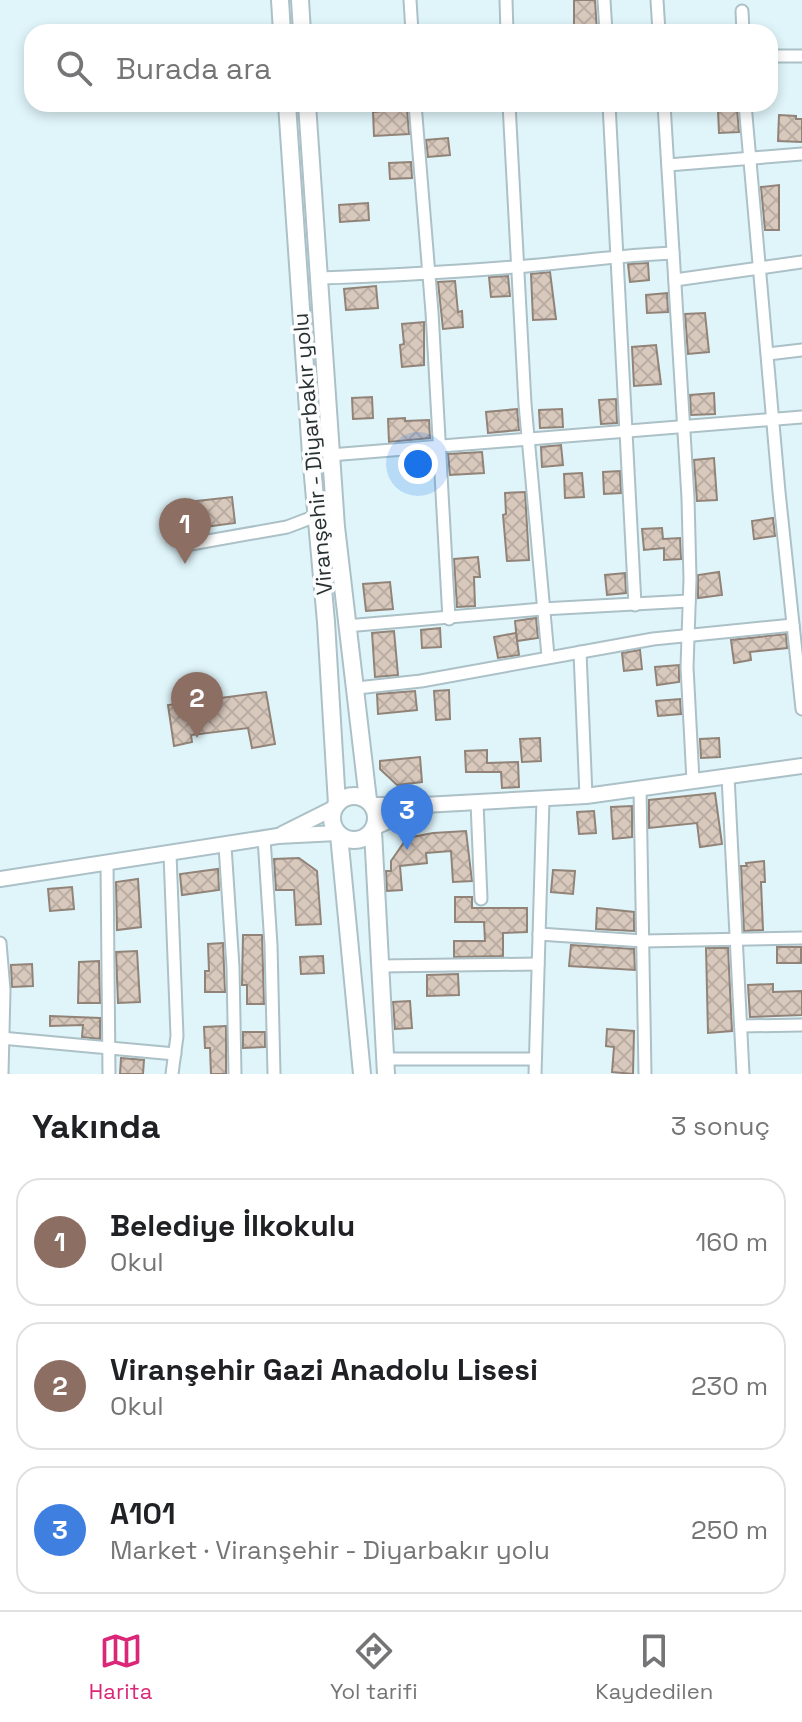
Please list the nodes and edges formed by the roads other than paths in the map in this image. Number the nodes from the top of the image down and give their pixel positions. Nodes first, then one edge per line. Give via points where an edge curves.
1 (280, 0) edge
2 (300, 0) edge
3 (410, 0) edge
4 (506, 0) edge
5 (604, 0) edge
6 (657, 0) edge
7 (742, 11) dead end
8 (282, 24) edge
9 (302, 24) edge
10 (412, 24) edge
11 (507, 24) edge
12 (606, 24) edge
13 (658, 24) edge
14 (743, 24) edge
15 (778, 56) edge
16 (802, 56) edge
17 (288, 112) edge
18 (308, 112) edge
19 (416, 112) edge
20 (509, 112) edge
21 (609, 112) edge
22 (665, 112) edge
23 (746, 112) edge
24 (802, 154) edge
25 (749, 158) junction
26 (668, 165) junction
27 (673, 253) junction
28 (617, 255) junction
29 (802, 262) edge
30 (518, 267) junction
31 (760, 269) junction
32 (428, 273) junction
33 (319, 278) junction
34 (675, 280) junction
35 (802, 350) edge
36 (768, 354) junction
37 (802, 417) edge
38 (774, 419) junction
39 (682, 425) junction
40 (627, 429) junction
41 (528, 440) junction
42 (438, 446) junction
43 (330, 455) junction
44 (316, 516) junction
45 (191, 544) dead end
46 (689, 601) junction
47 (635, 605) junction
48 (542, 609) junction
49 (449, 619) junction
50 (793, 625) junction
51 (346, 626) junction
52 (688, 634) junction
53 (580, 652) junction
54 (548, 656) junction
55 (357, 688) junction
56 (802, 709) edge
57 (802, 766) edge
58 (728, 776) junction
59 (693, 781) junction
60 (640, 788) junction
61 (586, 796) junction
62 (543, 799) junction
63 (370, 802) junction
64 (477, 802) junction
65 (424, 805) junction
66 (335, 806) junction
67 (374, 829) junction
68 (338, 834) junction
69 (271, 837) junction
70 (225, 846) junction
71 (170, 854) junction
72 (107, 864) junction
73 (0, 879) edge
74 (481, 899) dead end
75 (539, 934) junction
76 (802, 938) edge
77 (643, 941) junction
78 (737, 941) junction
79 (0, 943) edge
80 (538, 964) junction
81 (380, 966) junction
82 (802, 1025) edge
83 (741, 1026) junction
84 (1, 1038) edge
85 (110, 1048) junction
86 (175, 1054) junction
87 (535, 1059) junction
88 (385, 1066) edge
89 (2, 1074) edge
90 (109, 1074) edge
91 (172, 1074) edge
92 (235, 1074) edge
93 (274, 1074) edge
94 (362, 1074) edge
95 (535, 1074) edge
96 (645, 1074) edge
97 (743, 1074) edge

1 - 8 main road
2 - 9 main road
3 - 10 street
4 - 11 street
5 - 12 street
6 - 13 street
7 - 14 street
15 - 16 street
17 - 44 main road, Viranşehir - Diyarbakır yolu
18 - 33 main road, Viranşehir - Diyarbakır yolu
19 - 32 street
20 - 30 street
21 - 28 street
22 - 26 street
23 - 25 street
24 - 25 street
25 - 26 street
25 - 31 street
26 - 27 street
27 - 28 street
27 - 34 street
28 - 30 street
28 - 40 street
29 - 31 street
30 - 32 street
30 - 41 street
31 - 34 street
31 - 36 street
32 - 33 street
32 - 42 street
33 - 43 main road, Viranşehir - Diyarbakır yolu
34 - 39 street
35 - 36 street
36 - 38 street
37 - 38 street
38 - 39 street
38 - 50 street
39 - 40 street
39 - 46 street
40 - 41 street
40 - 47 street
41 - 42 street
41 - 48 street
42 - 43 street
42 - 49 street
43 - 51 main road, Viranşehir - Diyarbakır yolu
44 - 45 street via 287,527
44 - 66 main road, Viranşehir - Diyarbakır yolu
46 - 47 street
46 - 52 street
47 - 48 street
48 - 49 street
48 - 54 street
49 - 51 street
50 - 52 street
50 - 56 street
51 - 55 main road, Viranşehir - Diyarbakır yolu
52 - 53 street
52 - 59 street
53 - 54 street
53 - 61 street
54 - 55 street
55 - 63 main road, Viranşehir - Diyarbakır yolu
57 - 58 street
58 - 59 street
58 - 78 street
59 - 60 street
60 - 61 street
60 - 77 street
61 - 62 street
62 - 64 street
62 - 75 street
63 - 65 street
63 - 66 main road via 355,795
63 - 67 main road via 377,815
64 - 65 street
64 - 74 street
65 - 67 street
66 - 68 main road via 332,821
66 - 69 street
67 - 68 main road via 356,840
67 - 81 main road
68 - 69 street
68 - 94 main road
69 - 70 street
69 - 93 street
70 - 71 street
70 - 92 street
71 - 72 street
71 - 86 street
72 - 73 street
72 - 85 street
75 - 77 street
75 - 80 street
76 - 78 street
77 - 78 street
77 - 96 street
78 - 83 street
79 - 84 street
80 - 81 street
80 - 87 street
81 - 88 main road
82 - 83 street
83 - 97 street
84 - 85 street
84 - 89 street
85 - 86 street
85 - 90 street
86 - 91 street
87 - 88 street
87 - 95 street

